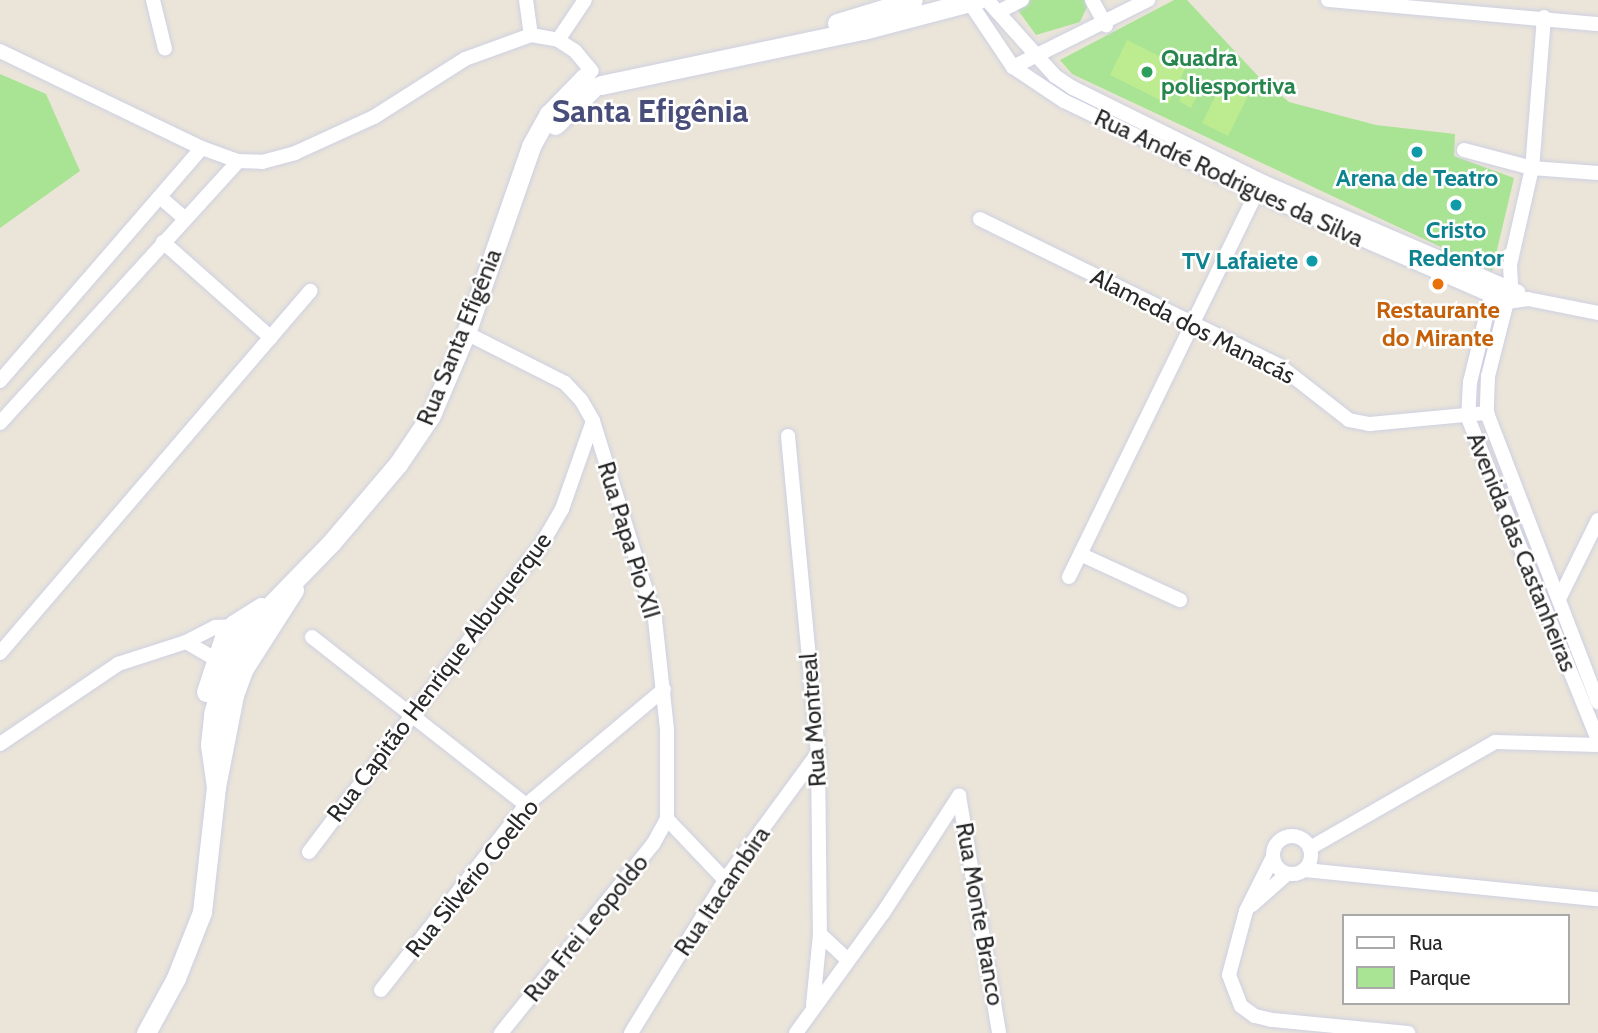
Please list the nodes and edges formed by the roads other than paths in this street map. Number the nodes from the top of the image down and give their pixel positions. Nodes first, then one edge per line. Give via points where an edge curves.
1 (153, 0) edge
2 (526, 0) edge
3 (585, 0) edge
4 (913, 0) edge
5 (1021, 0) edge
6 (1092, 0) edge
7 (1149, 0) edge
8 (1328, 0) edge
9 (975, 1) edge
10 (998, 12) junction
11 (1544, 17) junction
12 (1598, 24) edge
13 (1106, 25) junction
14 (531, 35) junction
15 (558, 40) junction
16 (165, 49) dead end
17 (0, 51) edge
18 (1036, 57) junction
19 (1013, 67) junction
20 (591, 76) junction
21 (202, 148) junction
22 (1464, 150) dead end
23 (239, 161) junction
24 (1532, 168) junction
25 (1598, 173) edge
26 (1256, 193) junction
27 (160, 197) junction
28 (185, 219) junction
29 (980, 219) dead end
30 (163, 242) junction
31 (1510, 265) junction
32 (1495, 280) junction
33 (1511, 286) junction
34 (310, 291) dead end
35 (1491, 296) junction
36 (1528, 299) junction
37 (1507, 302) junction
38 (1598, 313) edge
39 (1194, 325) junction
40 (466, 333) junction
41 (271, 338) junction
42 (0, 381) edge
43 (1487, 413) junction
44 (1468, 418) junction
45 (593, 421) junction
46 (0, 423) edge
47 (788, 436) dead end
48 (1598, 520) edge
49 (1082, 555) junction
50 (1069, 577) dead end
51 (298, 582) junction
52 (1559, 599) junction
53 (1180, 600) dead end
54 (246, 634) junction
55 (312, 637) dead end
56 (186, 642) junction
57 (0, 653) edge
58 (228, 664) junction
59 (664, 689) junction
60 (1598, 702) edge
61 (413, 716) junction
62 (1598, 742) edge
63 (0, 744) edge
64 (818, 753) junction
65 (216, 787) junction
66 (526, 805) junction
67 (667, 819) junction
68 (1308, 845) junction
69 (309, 852) dead end
70 (1273, 857) junction
71 (1307, 868) junction
72 (1287, 874) junction
73 (725, 880) junction
74 (1598, 899) edge
75 (1246, 911) junction
76 (820, 934) junction
77 (848, 960) junction
78 (381, 990) dead end
79 (813, 1005) junction
80 (1373, 1031) edge
81 (146, 1033) edge
82 (500, 1033) edge
83 (631, 1033) edge
84 (796, 1033) edge
85 (999, 1033) edge
86 (1408, 1033) edge

1 - 16 street
2 - 14 street
3 - 15 street
4 - 20 main road via 841,22
5 - 10 street
6 - 13 street
7 - 13 street
8 - 11 street
9 - 10 street, Rua André Rodrigues da Silva
9 - 19 street, Rua André Rodrigues da Silva
9 - 20 main road
10 - 18 street, Rua André Rodrigues da Silva
11 - 12 street
11 - 24 street, Avenida das Castanheiras
13 - 18 street
14 - 15 street
14 - 23 street via 465,60 374,117 295,153 262,162
15 - 20 street
17 - 21 street
18 - 19 street
18 - 32 street, Rua André Rodrigues da Silva via 1073,88 1251,176
19 - 26 street, Rua André Rodrigues da Silva via 1065,102
20 - 40 main road, Rua Santa Efigênia via 520,179
21 - 23 street
21 - 27 street
22 - 24 street
23 - 28 street
24 - 25 street
24 - 31 street, Avenida das Castanheiras
26 - 35 street, Rua André Rodrigues da Silva
26 - 39 street
27 - 28 street
27 - 42 street
28 - 30 street
29 - 39 street, Alameda dos Manacás
30 - 41 street
30 - 46 street
31 - 32 street
31 - 33 street, Avenida das Castanheiras
32 - 33 street, Rua André Rodrigues da Silva
32 - 35 street, Avenida das Castanheiras
33 - 36 street, Rua André Rodrigues da Silva
33 - 37 street, Avenida das Castanheiras
34 - 41 street
35 - 37 street, Rua André Rodrigues da Silva
35 - 44 street, Avenida das Castanheiras via 1470,382
36 - 37 street, Rua André Rodrigues da Silva
36 - 38 street, Rua André Rodrigues da Silva
37 - 43 street, Avenida das Castanheiras via 1488,376
39 - 44 street, Alameda dos Manacás via 1280,366 1349,420 1370,424
39 - 49 street
40 - 45 street, Rua Papa Pio XII via 565,383 582,400
40 - 51 main road, Rua Santa Efigênia via 416,440
41 - 57 street
43 - 44 street, Alameda dos Manacás
43 - 52 street, Avenida das Castanheiras
44 - 62 street, Avenida das Castanheiras
45 - 59 street, Rua Papa Pio XII via 654,619
45 - 61 street, Rua Capitão Henrique Albuquerque via 562,509 540,547
47 - 64 street, Rua Montreal
48 - 52 street
49 - 50 street
49 - 53 street
51 - 54 main road, Rua Santa Efigênia
51 - 54 main road, Rua Santa Efigênia via 272,602
52 - 60 street, Avenida das Castanheiras
54 - 56 street via 215,627
54 - 58 main road, Rua Santa Efigênia
54 - 58 main road
55 - 61 street
56 - 58 street
56 - 63 street via 118,664
58 - 65 main road, Rua Santa Efigênia
58 - 65 main road, Rua Santa Efigênia via 216,699 210,745
59 - 66 street, Rua Silvério Coelho
59 - 67 street, Rua Papa Pio XII
61 - 66 street
61 - 69 street, Rua Capitão Henrique Albuquerque
62 - 68 street via 1495,742
64 - 73 street, Rua Itacambira
64 - 76 street, Rua Montreal
65 - 81 main road, Rua Santa Efigênia via 202,912 176,978
66 - 78 street, Rua Silvério Coelho
67 - 73 street
67 - 82 street, Rua Frei Leopoldo via 621,890
68 - 70 street via 1285,838 1276,845
68 - 71 street
70 - 72 street
70 - 75 street
71 - 72 street
71 - 74 street
72 - 75 street
73 - 83 street, Rua Itacambira
75 - 80 street via 1228,975 1241,1006 1272,1020
76 - 77 street
76 - 79 street, Rua Montreal
77 - 79 street
77 - 85 street, Rua Monte Branco via 960,796
79 - 84 street
80 - 86 street

